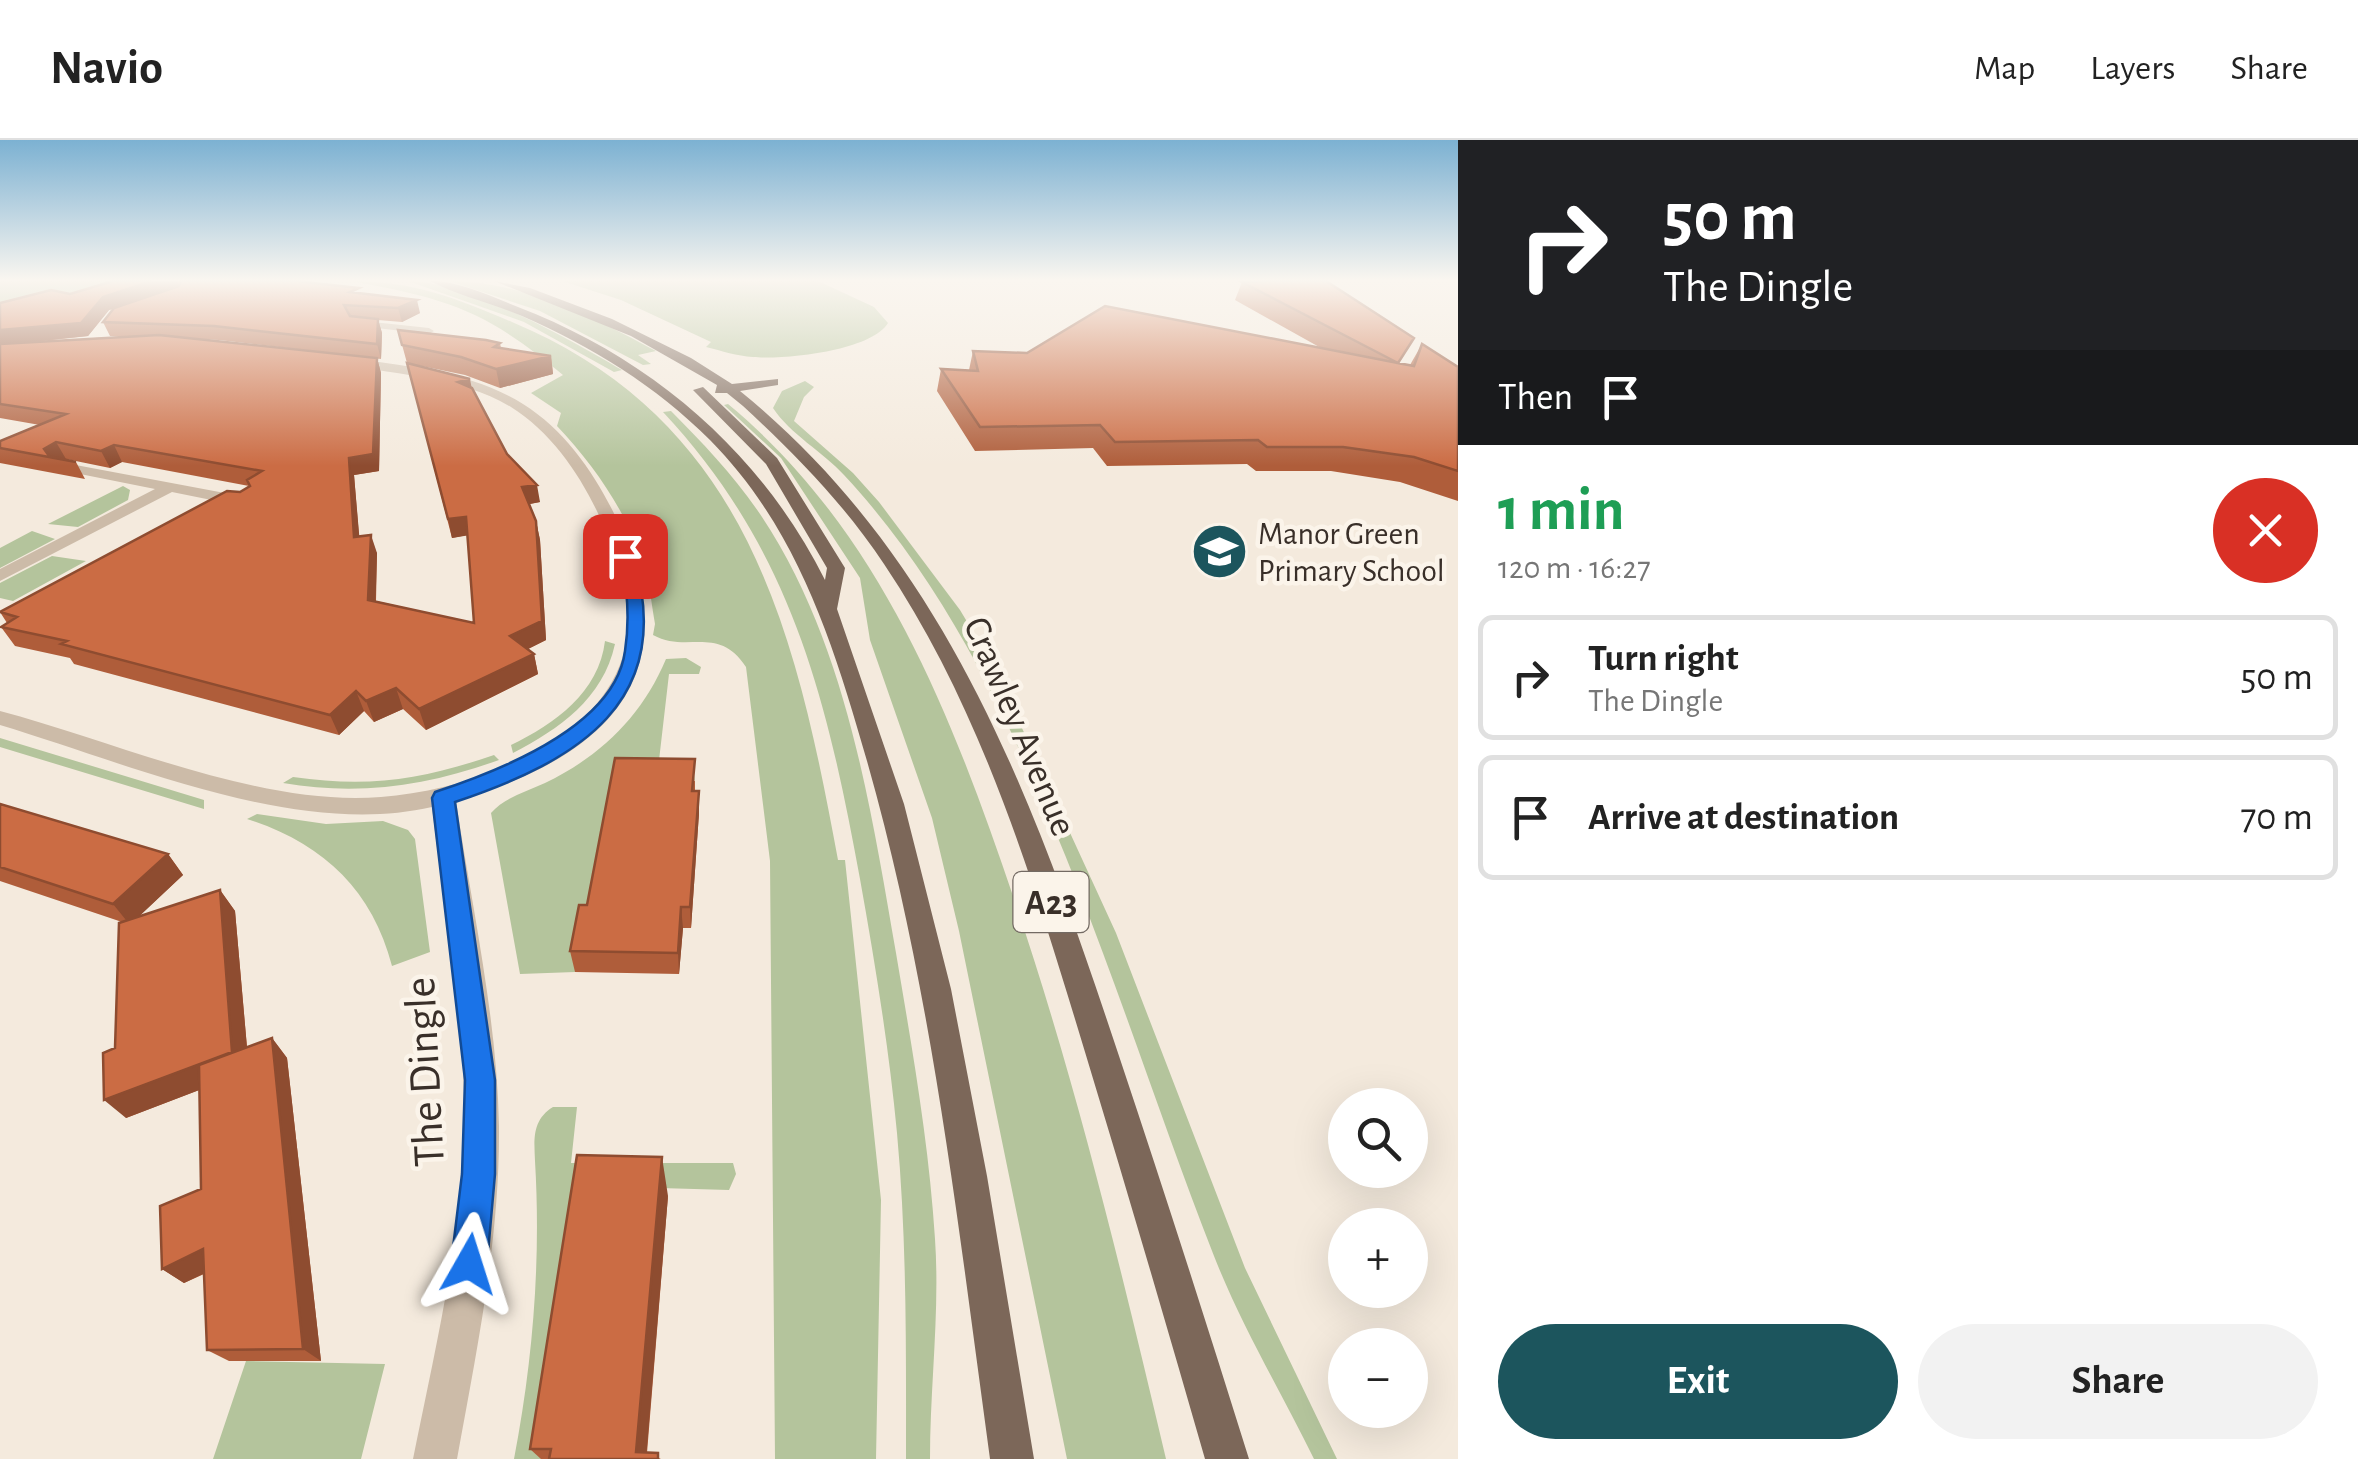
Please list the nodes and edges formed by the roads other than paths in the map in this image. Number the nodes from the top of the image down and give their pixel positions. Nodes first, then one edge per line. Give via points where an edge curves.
1 (585, 343) edge
2 (650, 343) edge
3 (322, 358) edge
4 (723, 380) junction
5 (650, 381) junction
6 (699, 390) junction
7 (753, 409) junction
8 (65, 468) edge
9 (169, 488) junction
10 (246, 502) edge
11 (0, 576) edge
12 (830, 608) junction
13 (0, 718) edge
14 (443, 798) junction
15 (435, 1459) edge
16 (1012, 1459) edge
17 (1227, 1459) edge

1 - 5 main road
2 - 4 main road, Crawley Avenue / A23
3 - 14 street via 458,380 531,415 582,468 634,587 635,652 608,704 551,752
4 - 6 main road
4 - 6 main road via 702,381
4 - 7 main road, Crawley Avenue / A23
4 - 7 main road via 774,382 757,390
5 - 6 main road
5 - 12 main road via 747,470
6 - 12 main road via 772,461 806,513 836,568
7 - 17 main road, Crawley Avenue / A23 via 820,469 870,528 958,668 1064,935
8 - 9 street
9 - 10 street
9 - 11 street
12 - 16 main road via 879,759 938,992
13 - 14 street via 290,802 366,807
14 - 15 street, The Dingle via 480,1080 466,1294

